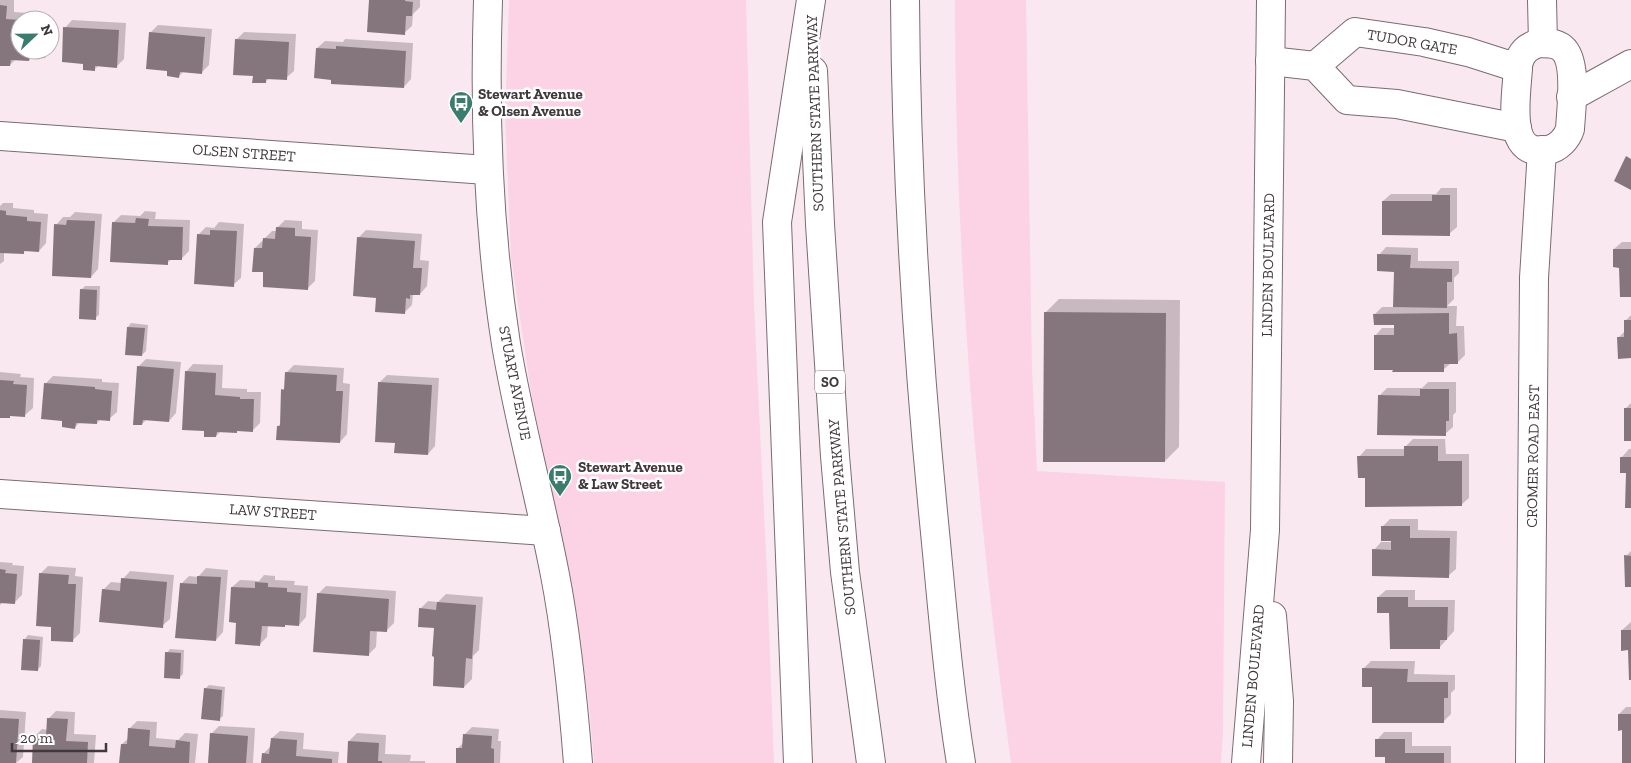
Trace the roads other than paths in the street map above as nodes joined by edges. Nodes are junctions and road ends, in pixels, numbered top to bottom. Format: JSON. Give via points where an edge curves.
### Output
{"nodes":[{"id":1,"x":488,"y":0,"type":"edge"},
{"id":2,"x":811,"y":0,"type":"edge"},
{"id":3,"x":905,"y":0,"type":"edge"},
{"id":4,"x":1271,"y":0,"type":"edge"},
{"id":5,"x":1542,"y":0,"type":"edge"},
{"id":6,"x":1543,"y":43,"type":"junction"},
{"id":7,"x":1270,"y":61,"type":"junction"},
{"id":8,"x":1631,"y":64,"type":"edge"},
{"id":9,"x":1315,"y":66,"type":"junction"},
{"id":10,"x":1518,"y":68,"type":"junction"},
{"id":11,"x":1571,"y":97,"type":"junction"},
{"id":12,"x":1517,"y":128,"type":"junction"},
{"id":13,"x":0,"y":136,"type":"edge"},
{"id":14,"x":1542,"y":150,"type":"junction"},
{"id":15,"x":488,"y":170,"type":"junction"},
{"id":16,"x":0,"y":494,"type":"edge"},
{"id":17,"x":1265,"y":530,"type":"junction"},
{"id":18,"x":546,"y":531,"type":"junction"},
{"id":19,"x":578,"y":763,"type":"edge"},
{"id":20,"x":798,"y":763,"type":"edge"},
{"id":21,"x":871,"y":763,"type":"edge"},
{"id":22,"x":961,"y":763,"type":"edge"},
{"id":23,"x":1246,"y":763,"type":"edge"},
{"id":24,"x":1278,"y":763,"type":"edge"},
{"id":25,"x":1530,"y":763,"type":"edge"}],
"edges":[{"from":1,"to":15,"type":"main road","name":"STUART AVENUE"},
{"from":2,"to":20,"type":"main road","via":[[776,222]]},
{"from":2,"to":21,"type":"main road","name":"SOUTHERN STATE PARKWAY","number":"SO","via":[[817,177],[835,456],[845,572]]},
{"from":3,"to":22,"type":"main road","via":[[909,184],[923,411]]},
{"from":4,"to":7,"type":"main road","name":"LINDEN BOULEVARD"},
{"from":5,"to":6,"type":"main road"},
{"from":6,"to":10,"type":"main road","via":[[1529,46],[1520,56]]},
{"from":6,"to":11,"type":"main road","via":[[1563,49],[1570,58]]},
{"from":7,"to":9,"type":"main road"},
{"from":7,"to":17,"type":"main road","name":"LINDEN BOULEVARD"},
{"from":8,"to":11,"type":"main road"},
{"from":9,"to":10,"type":"main road","name":"TUDOR GATE","via":[[1355,32],[1424,42]]},
{"from":9,"to":12,"type":"main road","via":[[1347,100],[1397,104]]},
{"from":10,"to":12,"type":"main road"},
{"from":11,"to":14,"type":"main road","via":[[1567,138],[1549,150]]},
{"from":12,"to":14,"type":"main road","via":[[1520,139],[1528,148]]},
{"from":13,"to":15,"type":"main road","name":"OLSEN STREET"},
{"from":14,"to":25,"type":"main road","name":"CROMER ROAD EAST","via":[[1534,278]]},
{"from":15,"to":18,"type":"main road","name":"STUART AVENUE","via":[[506,344]]},
{"from":16,"to":18,"type":"main road","name":"LAW STREET"},
{"from":17,"to":23,"type":"main road","name":"LINDEN BOULEVARD"},
{"from":17,"to":24,"type":"main road","name":"LINDEN BOULEVARD","via":[[1279,701]]},
{"from":18,"to":19,"type":"main road","name":"STUART AVENUE","via":[[570,668]]}]}
